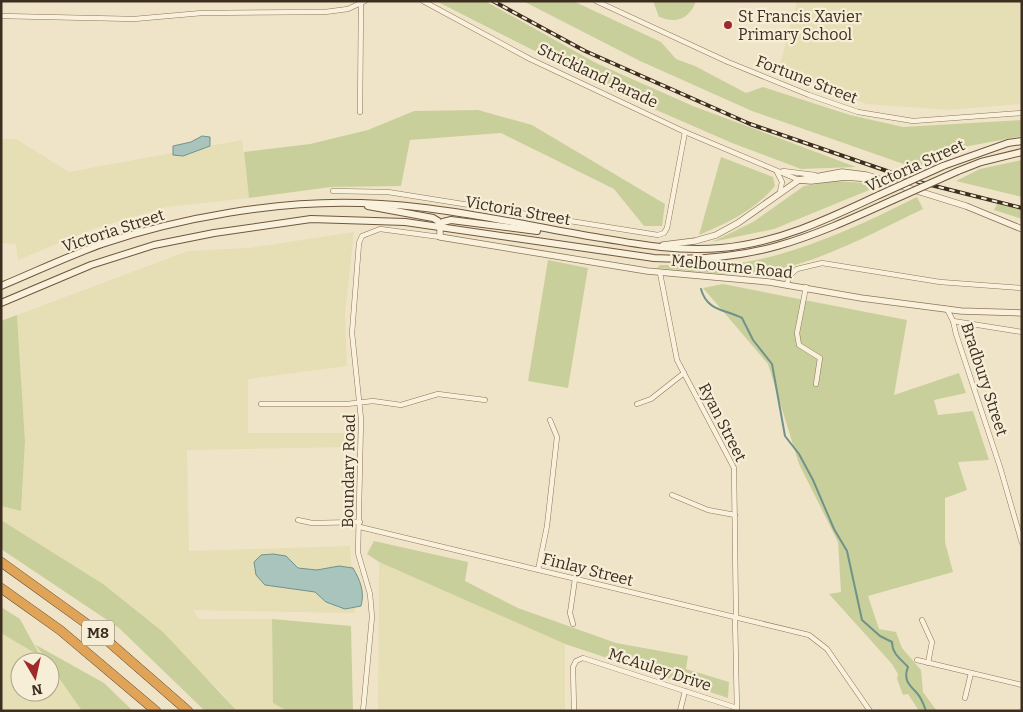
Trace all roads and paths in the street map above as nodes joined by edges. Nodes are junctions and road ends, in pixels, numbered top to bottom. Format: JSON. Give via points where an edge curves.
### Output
{"nodes":[{"id":1,"x":424,"y":1,"type":"edge"},
{"id":2,"x":596,"y":1,"type":"edge"},
{"id":3,"x":363,"y":3,"type":"edge"},
{"id":4,"x":1,"y":16,"type":"edge"},
{"id":5,"x":360,"y":112,"type":"dead end"},
{"id":6,"x":1022,"y":113,"type":"edge"},
{"id":7,"x":685,"y":132,"type":"junction"},
{"id":8,"x":1022,"y":141,"type":"edge"},
{"id":9,"x":1022,"y":152,"type":"edge"},
{"id":10,"x":765,"y":165,"type":"junction"},
{"id":11,"x":771,"y":168,"type":"junction"},
{"id":12,"x":816,"y":175,"type":"junction"},
{"id":13,"x":799,"y":180,"type":"junction"},
{"id":14,"x":888,"y":182,"type":"junction"},
{"id":15,"x":334,"y":191,"type":"dead end"},
{"id":16,"x":776,"y":197,"type":"junction"},
{"id":17,"x":342,"y":202,"type":"junction"},
{"id":18,"x":440,"y":227,"type":"junction"},
{"id":19,"x":1022,"y":229,"type":"edge"},
{"id":20,"x":367,"y":232,"type":"joint"},
{"id":21,"x":440,"y":237,"type":"junction"},
{"id":22,"x":617,"y":241,"type":"junction"},
{"id":23,"x":645,"y":245,"type":"junction"},
{"id":24,"x":660,"y":273,"type":"junction"},
{"id":25,"x":787,"y":284,"type":"junction"},
{"id":26,"x":1,"y":286,"type":"edge"},
{"id":27,"x":806,"y":287,"type":"junction"},
{"id":28,"x":1022,"y":288,"type":"edge"},
{"id":29,"x":1,"y":303,"type":"edge"},
{"id":30,"x":946,"y":309,"type":"junction"},
{"id":31,"x":1022,"y":313,"type":"edge"},
{"id":32,"x":953,"y":321,"type":"junction"},
{"id":33,"x":1022,"y":332,"type":"edge"},
{"id":34,"x":684,"y":373,"type":"junction"},
{"id":35,"x":816,"y":384,"type":"dead end"},
{"id":36,"x":485,"y":400,"type":"dead end"},
{"id":37,"x":360,"y":401,"type":"junction"},
{"id":38,"x":261,"y":404,"type":"dead end"},
{"id":39,"x":637,"y":404,"type":"dead end"},
{"id":40,"x":550,"y":420,"type":"dead end"},
{"id":41,"x":672,"y":495,"type":"dead end"},
{"id":42,"x":735,"y":515,"type":"junction"},
{"id":43,"x":298,"y":520,"type":"dead end"},
{"id":44,"x":360,"y":525,"type":"junction"},
{"id":45,"x":1022,"y":544,"type":"edge"},
{"id":46,"x":1,"y":562,"type":"edge"},
{"id":47,"x":538,"y":570,"type":"junction"},
{"id":48,"x":575,"y":579,"type":"junction"},
{"id":49,"x":1,"y":588,"type":"edge"},
{"id":50,"x":735,"y":617,"type":"junction"},
{"id":51,"x":922,"y":620,"type":"dead end"},
{"id":52,"x":574,"y":624,"type":"dead end"},
{"id":53,"x":917,"y":660,"type":"dead end"},
{"id":54,"x":928,"y":663,"type":"junction"},
{"id":55,"x":971,"y":674,"type":"junction"},
{"id":56,"x":1022,"y":686,"type":"edge"},
{"id":57,"x":685,"y":691,"type":"junction"},
{"id":58,"x":965,"y":698,"type":"dead end"},
{"id":59,"x":737,"y":709,"type":"edge"},
{"id":60,"x":156,"y":711,"type":"edge"},
{"id":61,"x":188,"y":711,"type":"edge"},
{"id":62,"x":362,"y":711,"type":"edge"},
{"id":63,"x":574,"y":711,"type":"edge"},
{"id":64,"x":680,"y":711,"type":"edge"},
{"id":65,"x":870,"y":711,"type":"edge"}],
"edges":[{"from":1,"to":7,"type":"street","name":"Strickland Parade","via":[[524,56]]},
{"from":2,"to":6,"type":"street","name":"Fortune Street","via":[[728,62],[858,112],[914,121]]},
{"from":3,"to":4,"type":"street","via":[[331,12],[202,13],[134,19]]},
{"from":3,"to":5,"type":"street"},
{"from":7,"to":10,"type":"street","name":"Strickland Parade"},
{"from":7,"to":15,"type":"street","via":[[664,233],[652,235],[388,192]]},
{"from":8,"to":23,"type":"main road","name":"Victoria Street","bridge":true,"via":[[943,166],[800,230],[754,243],[696,250]]},
{"from":9,"to":18,"type":"main road","name":"Victoria Street","bridge":true,"via":[[982,162],[826,230],[778,248],[750,254],[711,259],[654,258]]},
{"from":10,"to":11,"type":"street","name":"Strickland Parade"},
{"from":10,"to":12,"type":"street","name":"Strickland Parade","via":[[792,173]]},
{"from":11,"to":13,"type":"street","name":"Strickland Parade"},
{"from":11,"to":16,"type":"street","via":[[782,182]]},
{"from":12,"to":13,"type":"street","name":"Strickland Parade"},
{"from":12,"to":14,"type":"street","name":"Strickland Parade","via":[[852,172]]},
{"from":13,"to":14,"type":"street","name":"Strickland Parade","via":[[810,182],[846,177]]},
{"from":13,"to":16,"type":"street"},
{"from":14,"to":19,"type":"street","name":"Strickland Parade","via":[[981,211]]},
{"from":16,"to":23,"type":"street","via":[[738,224],[709,237],[679,244]]},
{"from":17,"to":18,"type":"main road","via":[[433,218]]},
{"from":17,"to":22,"type":"main road","name":"Victoria Street","via":[[424,208]]},
{"from":17,"to":26,"type":"main road","name":"Victoria Street","via":[[256,210],[154,229],[102,245]]},
{"from":18,"to":21,"type":"street"},
{"from":18,"to":22,"type":"main road","via":[[444,221],[455,220]]},
{"from":18,"to":29,"type":"main road","name":"Victoria Street","via":[[390,220],[328,219],[281,222],[214,233],[121,254]]},
{"from":20,"to":21,"type":"street","name":"Melbourne Road","via":[[384,229]]},
{"from":20,"to":37,"type":"street","name":"Boundary Road","via":[[359,243],[352,334]]},
{"from":21,"to":24,"type":"street","name":"Melbourne Road"},
{"from":22,"to":23,"type":"main road","name":"Victoria Street"},
{"from":24,"to":25,"type":"street","name":"Melbourne Road"},
{"from":24,"to":34,"type":"street","name":"Ryan Street","via":[[677,360]]},
{"from":25,"to":27,"type":"street","name":"Melbourne Road"},
{"from":25,"to":28,"type":"street","via":[[797,269],[822,263],[954,284]]},
{"from":27,"to":30,"type":"street","name":"Melbourne Road"},
{"from":27,"to":35,"type":"street","via":[[797,333],[799,345],[820,358]]},
{"from":30,"to":31,"type":"street","name":"Melbourne Road"},
{"from":30,"to":32,"type":"street","name":"Bradbury Street"},
{"from":32,"to":33,"type":"street"},
{"from":32,"to":45,"type":"street","name":"Bradbury Street"},
{"from":34,"to":39,"type":"street","via":[[651,399]]},
{"from":34,"to":42,"type":"street","name":"Ryan Street","via":[[734,468]]},
{"from":36,"to":37,"type":"street","via":[[438,394],[401,405]]},
{"from":37,"to":38,"type":"street","via":[[347,404]]},
{"from":37,"to":44,"type":"street","name":"Boundary Road"},
{"from":40,"to":47,"type":"street","via":[[557,437],[546,532]]},
{"from":41,"to":42,"type":"street","via":[[708,510]]},
{"from":42,"to":50,"type":"street","name":"Ryan Street"},
{"from":43,"to":44,"type":"street","name":"Finlay Street"},
{"from":44,"to":47,"type":"street","name":"Finlay Street"},
{"from":44,"to":62,"type":"street","name":"Boundary Road","via":[[359,557],[370,594],[372,616]]},
{"from":46,"to":61,"type":"highway","number":"M8","via":[[94,629]]},
{"from":47,"to":48,"type":"street","name":"Finlay Street"},
{"from":48,"to":50,"type":"street","name":"Finlay Street"},
{"from":48,"to":52,"type":"street","via":[[570,613]]},
{"from":49,"to":60,"type":"highway","number":"M8","via":[[60,630]]},
{"from":50,"to":59,"type":"street","name":"Ryan Street"},
{"from":50,"to":65,"type":"street","name":"Finlay Street","via":[[809,636],[827,648]]},
{"from":51,"to":54,"type":"street","via":[[932,642]]},
{"from":53,"to":54,"type":"street"},
{"from":54,"to":55,"type":"street"},
{"from":55,"to":56,"type":"street"},
{"from":55,"to":58,"type":"street"},
{"from":57,"to":59,"type":"street","name":"McAuley Drive"},
{"from":57,"to":63,"type":"street","name":"McAuley Drive","via":[[582,658],[576,661],[572,671]]},
{"from":57,"to":64,"type":"street"}]}
